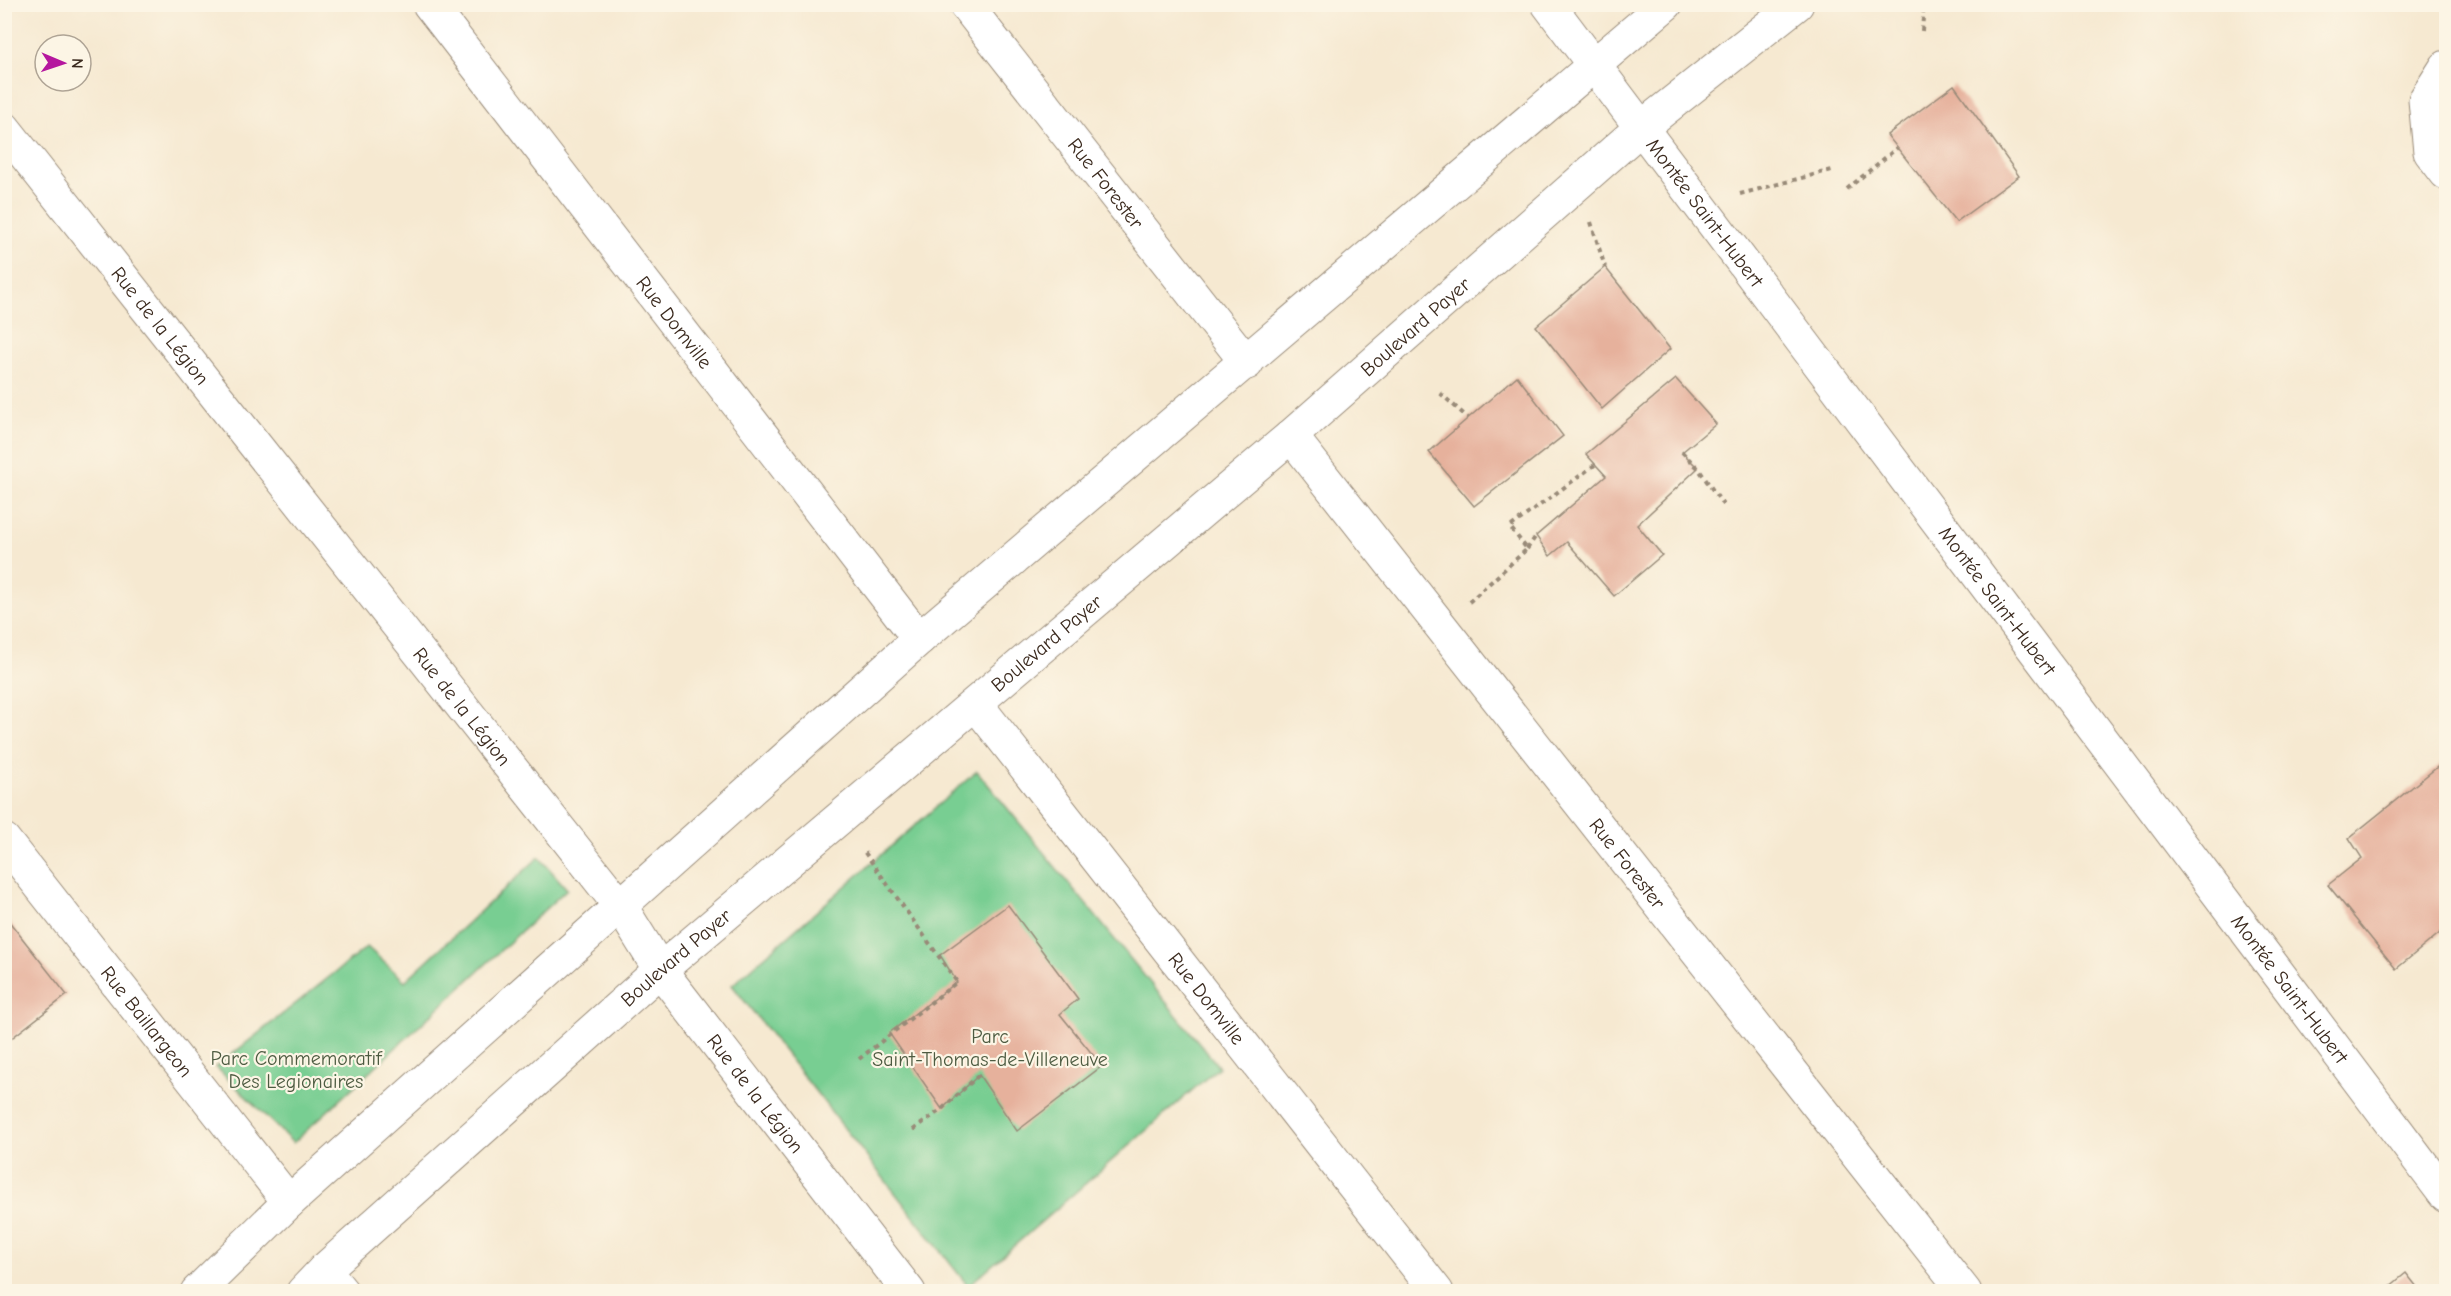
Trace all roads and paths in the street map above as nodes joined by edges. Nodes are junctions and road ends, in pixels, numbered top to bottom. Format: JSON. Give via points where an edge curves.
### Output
{"nodes":[{"id":1,"x":429,"y":4,"type":"edge"},
{"id":2,"x":965,"y":4,"type":"edge"},
{"id":3,"x":1548,"y":4,"type":"edge"},
{"id":4,"x":1666,"y":4,"type":"edge"},
{"id":5,"x":1797,"y":4,"type":"edge"},
{"id":6,"x":1924,"y":4,"type":"edge"},
{"id":7,"x":1922,"y":31,"type":"dead end"},
{"id":8,"x":1594,"y":64,"type":"junction"},
{"id":9,"x":2446,"y":67,"type":"edge"},
{"id":10,"x":1642,"y":127,"type":"junction"},
{"id":11,"x":4,"y":128,"type":"edge"},
{"id":12,"x":1897,"y":148,"type":"dead end"},
{"id":13,"x":1832,"y":170,"type":"dead end"},
{"id":14,"x":2446,"y":173,"type":"edge"},
{"id":15,"x":1846,"y":189,"type":"dead end"},
{"id":16,"x":1700,"y":205,"type":"junction"},
{"id":17,"x":1247,"y":363,"type":"junction"},
{"id":18,"x":1440,"y":393,"type":"dead end"},
{"id":19,"x":1468,"y":418,"type":"dead end"},
{"id":20,"x":1292,"y":436,"type":"junction"},
{"id":21,"x":1682,"y":452,"type":"dead end"},
{"id":22,"x":1596,"y":464,"type":"dead end"},
{"id":23,"x":1723,"y":505,"type":"dead end"},
{"id":24,"x":1536,"y":536,"type":"dead end"},
{"id":25,"x":1527,"y":549,"type":"junction"},
{"id":26,"x":1442,"y":627,"type":"junction"},
{"id":27,"x":919,"y":639,"type":"junction"},
{"id":28,"x":976,"y":704,"type":"junction"},
{"id":29,"x":840,"y":817,"type":"junction"},
{"id":30,"x":4,"y":840,"type":"edge"},
{"id":31,"x":621,"y":907,"type":"junction"},
{"id":32,"x":660,"y":970,"type":"junction"},
{"id":33,"x":859,"y":1059,"type":"dead end"},
{"id":34,"x":979,"y":1075,"type":"dead end"},
{"id":35,"x":913,"y":1130,"type":"dead end"},
{"id":36,"x":2446,"y":1196,"type":"edge"},
{"id":37,"x":289,"y":1202,"type":"junction"},
{"id":38,"x":323,"y":1284,"type":"edge"},
{"id":39,"x":197,"y":1292,"type":"edge"},
{"id":40,"x":909,"y":1292,"type":"edge"},
{"id":41,"x":1437,"y":1292,"type":"edge"},
{"id":42,"x":1965,"y":1292,"type":"edge"}],
"edges":[{"from":1,"to":27,"type":"street","name":"Rue Domville"},
{"from":2,"to":17,"type":"street","name":"Rue Forester"},
{"from":3,"to":8,"type":"street","name":"Montée Saint-Hubert"},
{"from":4,"to":8,"type":"street"},
{"from":5,"to":10,"type":"street","name":"Boulevard Payer"},
{"from":6,"to":7,"type":"path"},
{"from":8,"to":10,"type":"street","name":"Montée Saint-Hubert"},
{"from":8,"to":17,"type":"street"},
{"from":9,"to":14,"type":"street","via":[[2425,100],[2430,152]]},
{"from":10,"to":16,"type":"street","name":"Montée Saint-Hubert"},
{"from":10,"to":20,"type":"street","name":"Boulevard Payer"},
{"from":11,"to":31,"type":"street","name":"Rue de la Légion"},
{"from":12,"to":15,"type":"path"},
{"from":13,"to":16,"type":"path"},
{"from":16,"to":36,"type":"street","name":"Montée Saint-Hubert"},
{"from":17,"to":27,"type":"street"},
{"from":18,"to":19,"type":"path"},
{"from":20,"to":26,"type":"street","name":"Rue Forester"},
{"from":20,"to":28,"type":"street","name":"Boulevard Payer"},
{"from":21,"to":23,"type":"path"},
{"from":22,"to":25,"type":"path","via":[[1510,526]]},
{"from":24,"to":25,"type":"path"},
{"from":25,"to":26,"type":"path"},
{"from":26,"to":42,"type":"street","name":"Rue Forester"},
{"from":27,"to":31,"type":"street"},
{"from":28,"to":29,"type":"street","name":"Boulevard Payer"},
{"from":28,"to":41,"type":"street","name":"Rue Domville"},
{"from":29,"to":32,"type":"street","name":"Boulevard Payer"},
{"from":29,"to":33,"type":"path","via":[[957,982]]},
{"from":30,"to":37,"type":"street","name":"Rue Baillargeon"},
{"from":31,"to":32,"type":"street","name":"Rue de la Légion"},
{"from":31,"to":37,"type":"street"},
{"from":32,"to":38,"type":"street","name":"Boulevard Payer"},
{"from":32,"to":40,"type":"street","name":"Rue de la Légion"},
{"from":34,"to":35,"type":"path"},
{"from":37,"to":39,"type":"street"}]}
